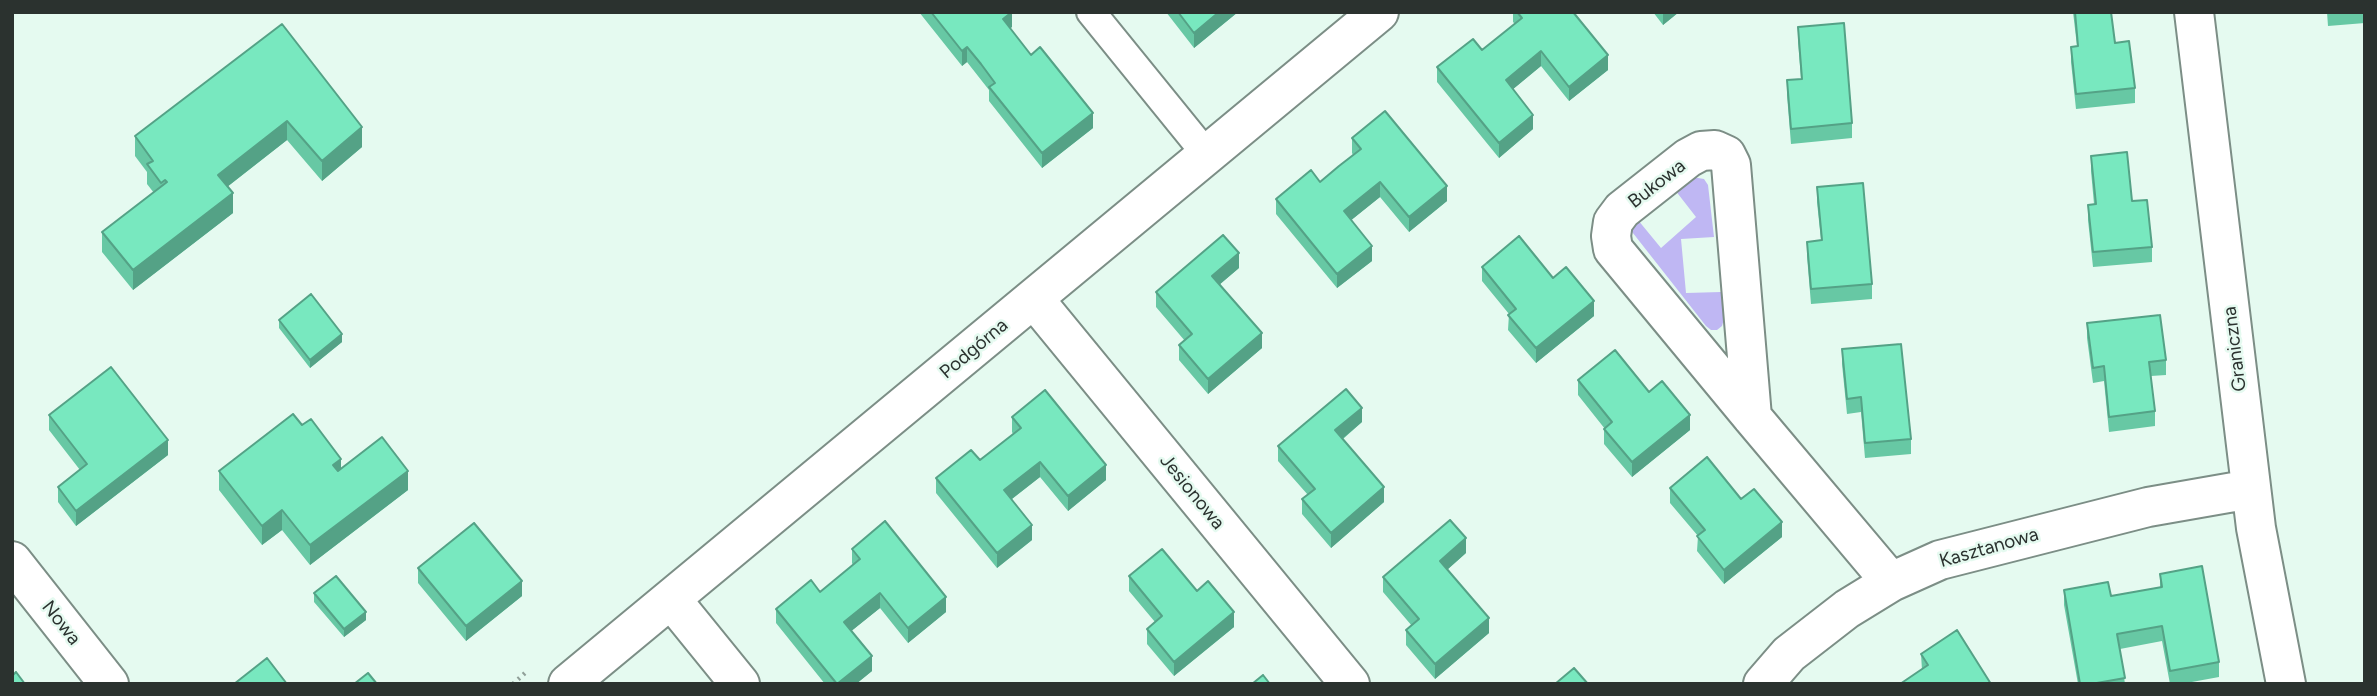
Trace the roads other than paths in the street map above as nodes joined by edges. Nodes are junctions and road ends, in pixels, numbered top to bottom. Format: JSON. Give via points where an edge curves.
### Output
{"nodes":[{"id":1,"x":1091,"y":12,"type":"edge"},
{"id":2,"x":1379,"y":12,"type":"edge"},
{"id":3,"x":2194,"y":12,"type":"edge"},
{"id":4,"x":1207,"y":155,"type":"junction"},
{"id":5,"x":1034,"y":299,"type":"junction"},
{"id":6,"x":1752,"y":417,"type":"junction"},
{"id":7,"x":2251,"y":489,"type":"junction"},
{"id":8,"x":12,"y":561,"type":"edge"},
{"id":9,"x":1891,"y":582,"type":"junction"},
{"id":10,"x":671,"y":599,"type":"junction"},
{"id":11,"x":109,"y":684,"type":"edge"},
{"id":12,"x":568,"y":684,"type":"edge"},
{"id":13,"x":740,"y":684,"type":"edge"},
{"id":14,"x":1350,"y":684,"type":"edge"},
{"id":15,"x":1763,"y":684,"type":"edge"},
{"id":16,"x":2286,"y":684,"type":"edge"}],
"edges":[{"from":1,"to":4,"type":"lane"},
{"from":2,"to":4,"type":"street","name":"Podgórna"},
{"from":3,"to":7,"type":"street","name":"Graniczna"},
{"from":4,"to":5,"type":"street","name":"Podgórna"},
{"from":5,"to":10,"type":"street","name":"Podgórna"},
{"from":5,"to":14,"type":"street","name":"Jesionowa"},
{"from":6,"to":6,"type":"street","name":"Bukowa","via":[[1613,249],[1613,222],[1622,211],[1701,151],[1726,155],[1731,165]]},
{"from":6,"to":9,"type":"street","name":"Bukowa"},
{"from":7,"to":9,"type":"street","name":"Kasztanowa","via":[[2182,499],[1977,549]]},
{"from":7,"to":16,"type":"street","name":"Graniczna"},
{"from":8,"to":11,"type":"street","name":"Nowa"},
{"from":9,"to":15,"type":"street","name":"Kasztanowa","via":[[1820,628]]},
{"from":10,"to":12,"type":"street","name":"Podgórna"},
{"from":10,"to":13,"type":"street"}]}
